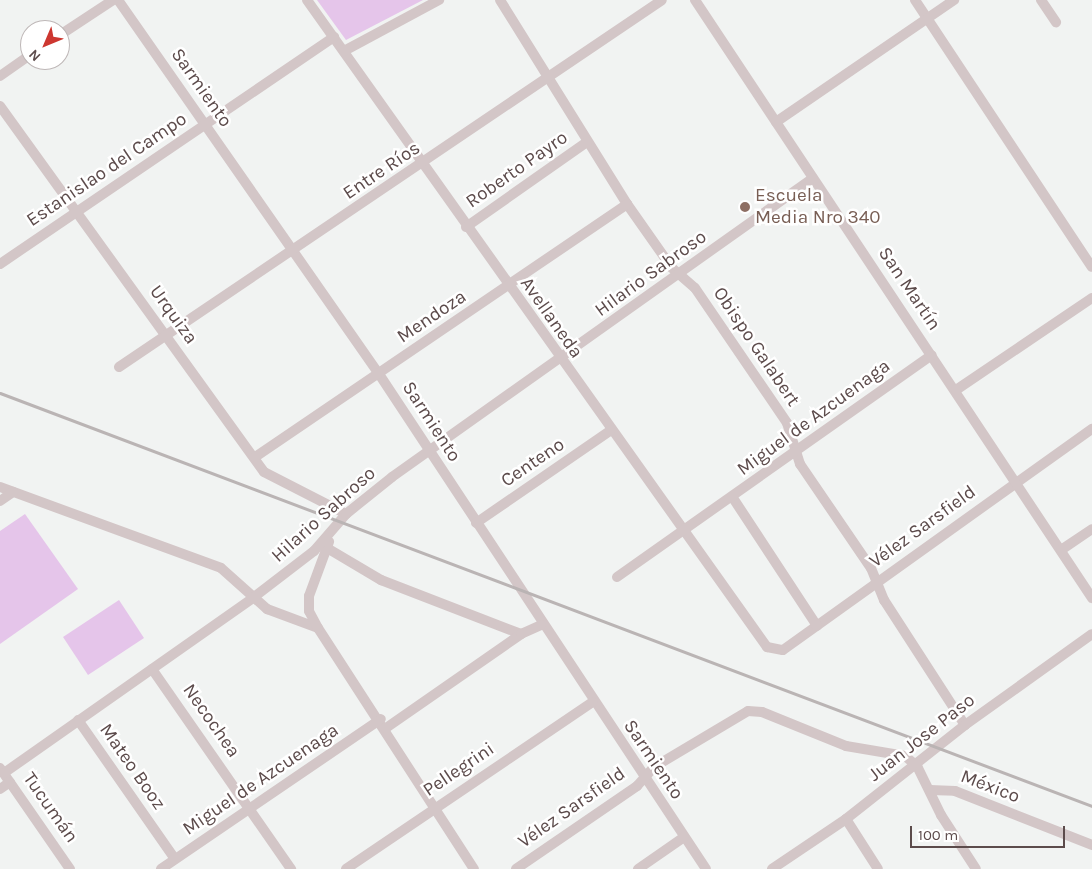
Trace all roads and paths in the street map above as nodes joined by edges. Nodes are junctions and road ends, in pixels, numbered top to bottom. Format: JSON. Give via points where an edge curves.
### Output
{"nodes":[{"id":1,"x":113,"y":0,"type":"edge"},
{"id":2,"x":118,"y":0,"type":"edge"},
{"id":3,"x":307,"y":0,"type":"edge"},
{"id":4,"x":439,"y":0,"type":"edge"},
{"id":5,"x":500,"y":0,"type":"edge"},
{"id":6,"x":662,"y":0,"type":"edge"},
{"id":7,"x":695,"y":0,"type":"edge"},
{"id":8,"x":915,"y":0,"type":"edge"},
{"id":9,"x":954,"y":0,"type":"edge"},
{"id":10,"x":1041,"y":0,"type":"edge"},
{"id":11,"x":927,"y":18,"type":"junction"},
{"id":12,"x":1056,"y":22,"type":"dead end"},
{"id":13,"x":70,"y":28,"type":"edge"},
{"id":14,"x":334,"y":37,"type":"junction"},
{"id":15,"x":344,"y":51,"type":"junction"},
{"id":16,"x":20,"y":63,"type":"edge"},
{"id":17,"x":0,"y":76,"type":"edge"},
{"id":18,"x":549,"y":79,"type":"junction"},
{"id":19,"x":0,"y":106,"type":"edge"},
{"id":20,"x":776,"y":122,"type":"junction"},
{"id":21,"x":205,"y":124,"type":"junction"},
{"id":22,"x":587,"y":142,"type":"junction"},
{"id":23,"x":422,"y":165,"type":"junction"},
{"id":24,"x":814,"y":178,"type":"junction"},
{"id":25,"x":627,"y":204,"type":"junction"},
{"id":26,"x":76,"y":212,"type":"junction"},
{"id":27,"x":466,"y":227,"type":"junction"},
{"id":28,"x":293,"y":251,"type":"junction"},
{"id":29,"x":0,"y":264,"type":"edge"},
{"id":30,"x":1092,"y":267,"type":"edge"},
{"id":31,"x":680,"y":274,"type":"junction"},
{"id":32,"x":508,"y":286,"type":"junction"},
{"id":33,"x":1092,"y":298,"type":"edge"},
{"id":34,"x":167,"y":335,"type":"junction"},
{"id":35,"x":932,"y":355,"type":"junction"},
{"id":36,"x":561,"y":362,"type":"junction"},
{"id":37,"x":119,"y":367,"type":"dead end"},
{"id":38,"x":379,"y":374,"type":"junction"},
{"id":39,"x":956,"y":390,"type":"junction"},
{"id":40,"x":1092,"y":429,"type":"edge"},
{"id":41,"x":610,"y":432,"type":"junction"},
{"id":42,"x":796,"y":449,"type":"junction"},
{"id":43,"x":430,"y":452,"type":"junction"},
{"id":44,"x":255,"y":457,"type":"junction"},
{"id":45,"x":1015,"y":482,"type":"junction"},
{"id":46,"x":0,"y":487,"type":"edge"},
{"id":47,"x":13,"y":492,"type":"junction"},
{"id":48,"x":733,"y":498,"type":"junction"},
{"id":49,"x":0,"y":501,"type":"edge"},
{"id":50,"x":346,"y":514,"type":"junction"},
{"id":51,"x":476,"y":523,"type":"junction"},
{"id":52,"x":1092,"y":529,"type":"edge"},
{"id":53,"x":684,"y":532,"type":"junction"},
{"id":54,"x":332,"y":534,"type":"junction"},
{"id":55,"x":327,"y":548,"type":"junction"},
{"id":56,"x":1061,"y":550,"type":"junction"},
{"id":57,"x":617,"y":577,"type":"dead end"},
{"id":58,"x":877,"y":582,"type":"junction"},
{"id":59,"x":254,"y":597,"type":"junction"},
{"id":60,"x":1092,"y":598,"type":"edge"},
{"id":61,"x":541,"y":625,"type":"junction"},
{"id":62,"x":817,"y":626,"type":"junction"},
{"id":63,"x":318,"y":628,"type":"junction"},
{"id":64,"x":521,"y":634,"type":"junction"},
{"id":65,"x":1092,"y":634,"type":"edge"},
{"id":66,"x":774,"y":651,"type":"joint"},
{"id":67,"x":152,"y":669,"type":"junction"},
{"id":68,"x":593,"y":702,"type":"junction"},
{"id":69,"x":78,"y":720,"type":"junction"},
{"id":70,"x":383,"y":723,"type":"junction"},
{"id":71,"x":965,"y":724,"type":"junction"},
{"id":72,"x":917,"y":766,"type":"junction"},
{"id":73,"x":2,"y":770,"type":"edge"},
{"id":74,"x":644,"y":778,"type":"junction"},
{"id":75,"x":10,"y":782,"type":"junction"},
{"id":76,"x":0,"y":789,"type":"edge"},
{"id":77,"x":930,"y":790,"type":"junction"},
{"id":78,"x":251,"y":808,"type":"junction"},
{"id":79,"x":434,"y":808,"type":"junction"},
{"id":80,"x":846,"y":819,"type":"junction"},
{"id":81,"x":684,"y":837,"type":"junction"},
{"id":82,"x":1092,"y":845,"type":"edge"},
{"id":83,"x":175,"y":859,"type":"junction"},
{"id":84,"x":70,"y":869,"type":"edge"},
{"id":85,"x":161,"y":869,"type":"edge"},
{"id":86,"x":291,"y":869,"type":"edge"},
{"id":87,"x":346,"y":869,"type":"edge"},
{"id":88,"x":474,"y":869,"type":"edge"},
{"id":89,"x":516,"y":869,"type":"edge"},
{"id":90,"x":638,"y":869,"type":"edge"},
{"id":91,"x":706,"y":869,"type":"edge"},
{"id":92,"x":772,"y":869,"type":"edge"},
{"id":93,"x":878,"y":869,"type":"edge"},
{"id":94,"x":976,"y":869,"type":"edge"}],
"edges":[{"from":1,"to":13,"type":"street"},
{"from":2,"to":21,"type":"street","name":"Sarmiento"},
{"from":3,"to":14,"type":"street","name":"Avellaneda"},
{"from":4,"to":15,"type":"street"},
{"from":5,"to":18,"type":"street","name":"Obispo Galabert"},
{"from":6,"to":18,"type":"street","name":"Entre Ríos"},
{"from":7,"to":20,"type":"street","name":"San Martín"},
{"from":8,"to":11,"type":"street"},
{"from":9,"to":11,"type":"street"},
{"from":10,"to":12,"type":"street"},
{"from":11,"to":20,"type":"street"},
{"from":11,"to":30,"type":"street"},
{"from":14,"to":15,"type":"street","name":"Avellaneda"},
{"from":14,"to":21,"type":"street","name":"Estanislao del Campo"},
{"from":15,"to":23,"type":"street","name":"Avellaneda"},
{"from":16,"to":17,"type":"street"},
{"from":18,"to":22,"type":"street","name":"Obispo Galabert"},
{"from":18,"to":23,"type":"street","name":"Entre Ríos"},
{"from":19,"to":26,"type":"street","name":"Urquiza"},
{"from":20,"to":24,"type":"street","name":"San Martín"},
{"from":21,"to":26,"type":"street","name":"Estanislao del Campo"},
{"from":21,"to":28,"type":"street","name":"Sarmiento"},
{"from":22,"to":25,"type":"street","name":"Obispo Galabert"},
{"from":22,"to":27,"type":"street","name":"Roberto Payro"},
{"from":23,"to":27,"type":"street","name":"Avellaneda"},
{"from":23,"to":28,"type":"street","name":"Entre Ríos"},
{"from":24,"to":31,"type":"street","name":"Hilario Sabroso"},
{"from":24,"to":35,"type":"street","name":"San Martín"},
{"from":25,"to":31,"type":"street","name":"Obispo Galabert"},
{"from":25,"to":32,"type":"street","name":"Mendoza"},
{"from":26,"to":29,"type":"street","name":"Estanislao del Campo"},
{"from":26,"to":34,"type":"street","name":"Urquiza"},
{"from":27,"to":32,"type":"street","name":"Avellaneda"},
{"from":28,"to":34,"type":"street","name":"Entre Ríos"},
{"from":28,"to":38,"type":"street","name":"Sarmiento"},
{"from":31,"to":36,"type":"street","name":"Hilario Sabroso"},
{"from":31,"to":42,"type":"street","name":"Obispo Galabert","via":[[695,288],[787,423]]},
{"from":32,"to":36,"type":"street","name":"Avellaneda"},
{"from":32,"to":38,"type":"street","name":"Mendoza"},
{"from":33,"to":39,"type":"street"},
{"from":34,"to":37,"type":"street","name":"Entre Ríos"},
{"from":34,"to":44,"type":"street","name":"Urquiza"},
{"from":35,"to":39,"type":"street","name":"San Martín"},
{"from":35,"to":42,"type":"street","name":"Miguel de Azcuenaga"},
{"from":36,"to":41,"type":"street","name":"Avellaneda"},
{"from":36,"to":43,"type":"street","name":"Hilario Sabroso"},
{"from":38,"to":43,"type":"street","name":"Sarmiento"},
{"from":38,"to":44,"type":"street","name":"Mendoza"},
{"from":39,"to":45,"type":"street","name":"San Martín"},
{"from":40,"to":45,"type":"street","name":"Vélez Sarsfield"},
{"from":41,"to":51,"type":"street","name":"Centeno"},
{"from":41,"to":53,"type":"street","name":"Avellaneda"},
{"from":42,"to":48,"type":"street","name":"Miguel de Azcuenaga"},
{"from":42,"to":58,"type":"street","name":"Obispo Galabert","via":[[800,464]]},
{"from":43,"to":50,"type":"street","name":"Hilario Sabroso"},
{"from":43,"to":51,"type":"street","name":"Sarmiento"},
{"from":44,"to":50,"type":"street","name":"Urquiza","via":[[272,479]]},
{"from":45,"to":56,"type":"street","name":"San Martín"},
{"from":45,"to":58,"type":"street","name":"Vélez Sarsfield"},
{"from":46,"to":47,"type":"street"},
{"from":47,"to":49,"type":"street"},
{"from":47,"to":59,"type":"street","via":[[221,568]]},
{"from":48,"to":53,"type":"street","name":"Miguel de Azcuenaga"},
{"from":48,"to":62,"type":"street"},
{"from":50,"to":54,"type":"street","name":"Hilario Sabroso"},
{"from":51,"to":61,"type":"street","name":"Sarmiento"},
{"from":52,"to":56,"type":"street"},
{"from":53,"to":57,"type":"street","name":"Miguel de Azcuenaga"},
{"from":53,"to":66,"type":"street","name":"Avellaneda"},
{"from":54,"to":55,"type":"street"},
{"from":54,"to":59,"type":"street","name":"Hilario Sabroso"},
{"from":55,"to":63,"type":"street","via":[[308,602]]},
{"from":55,"to":64,"type":"street","via":[[381,580]]},
{"from":56,"to":60,"type":"street","name":"San Martín"},
{"from":58,"to":62,"type":"street","name":"Vélez Sarsfield"},
{"from":58,"to":71,"type":"street","name":"Obispo Galabert","via":[[884,600]]},
{"from":59,"to":63,"type":"street","via":[[267,608]]},
{"from":59,"to":67,"type":"street","name":"Hilario Sabroso"},
{"from":61,"to":64,"type":"street","name":"Miguel de Azcuenaga"},
{"from":61,"to":68,"type":"street","name":"Sarmiento"},
{"from":62,"to":66,"type":"street","name":"Vélez Sarsfield","via":[[783,650]]},
{"from":63,"to":70,"type":"street"},
{"from":64,"to":70,"type":"street","name":"Miguel de Azcuenaga"},
{"from":65,"to":71,"type":"street","name":"Juan Jose Paso"},
{"from":67,"to":69,"type":"street","name":"Hilario Sabroso"},
{"from":67,"to":78,"type":"street","name":"Necochea"},
{"from":68,"to":74,"type":"street","name":"Sarmiento"},
{"from":68,"to":79,"type":"street","name":"Pellegrini"},
{"from":69,"to":73,"type":"street","name":"Hilario Sabroso"},
{"from":69,"to":83,"type":"street","name":"Mateo Booz"},
{"from":70,"to":78,"type":"street","name":"Miguel de Azcuenaga"},
{"from":70,"to":79,"type":"street"},
{"from":71,"to":72,"type":"street","name":"Juan Jose Paso"},
{"from":72,"to":74,"type":"street","name":"Vélez Sarsfield","via":[[900,753],[846,746],[762,712],[748,711],[654,767]]},
{"from":72,"to":77,"type":"street"},
{"from":72,"to":80,"type":"street","name":"Juan Jose Paso"},
{"from":73,"to":75,"type":"street","name":"Tucumán"},
{"from":74,"to":81,"type":"street","name":"Sarmiento"},
{"from":74,"to":89,"type":"street","name":"Vélez Sarsfield"},
{"from":75,"to":76,"type":"street"},
{"from":75,"to":84,"type":"street","name":"Tucumán"},
{"from":77,"to":82,"type":"street","name":"México","via":[[955,791]]},
{"from":77,"to":94,"type":"street"},
{"from":78,"to":83,"type":"street","name":"Miguel de Azcuenaga"},
{"from":78,"to":86,"type":"street","name":"Necochea"},
{"from":79,"to":87,"type":"street","name":"Pellegrini"},
{"from":79,"to":88,"type":"street"},
{"from":80,"to":92,"type":"street","name":"Juan Jose Paso"},
{"from":80,"to":93,"type":"street"},
{"from":81,"to":90,"type":"street"},
{"from":81,"to":91,"type":"street","name":"Sarmiento"},
{"from":83,"to":85,"type":"street","name":"Miguel de Azcuenaga"}]}
